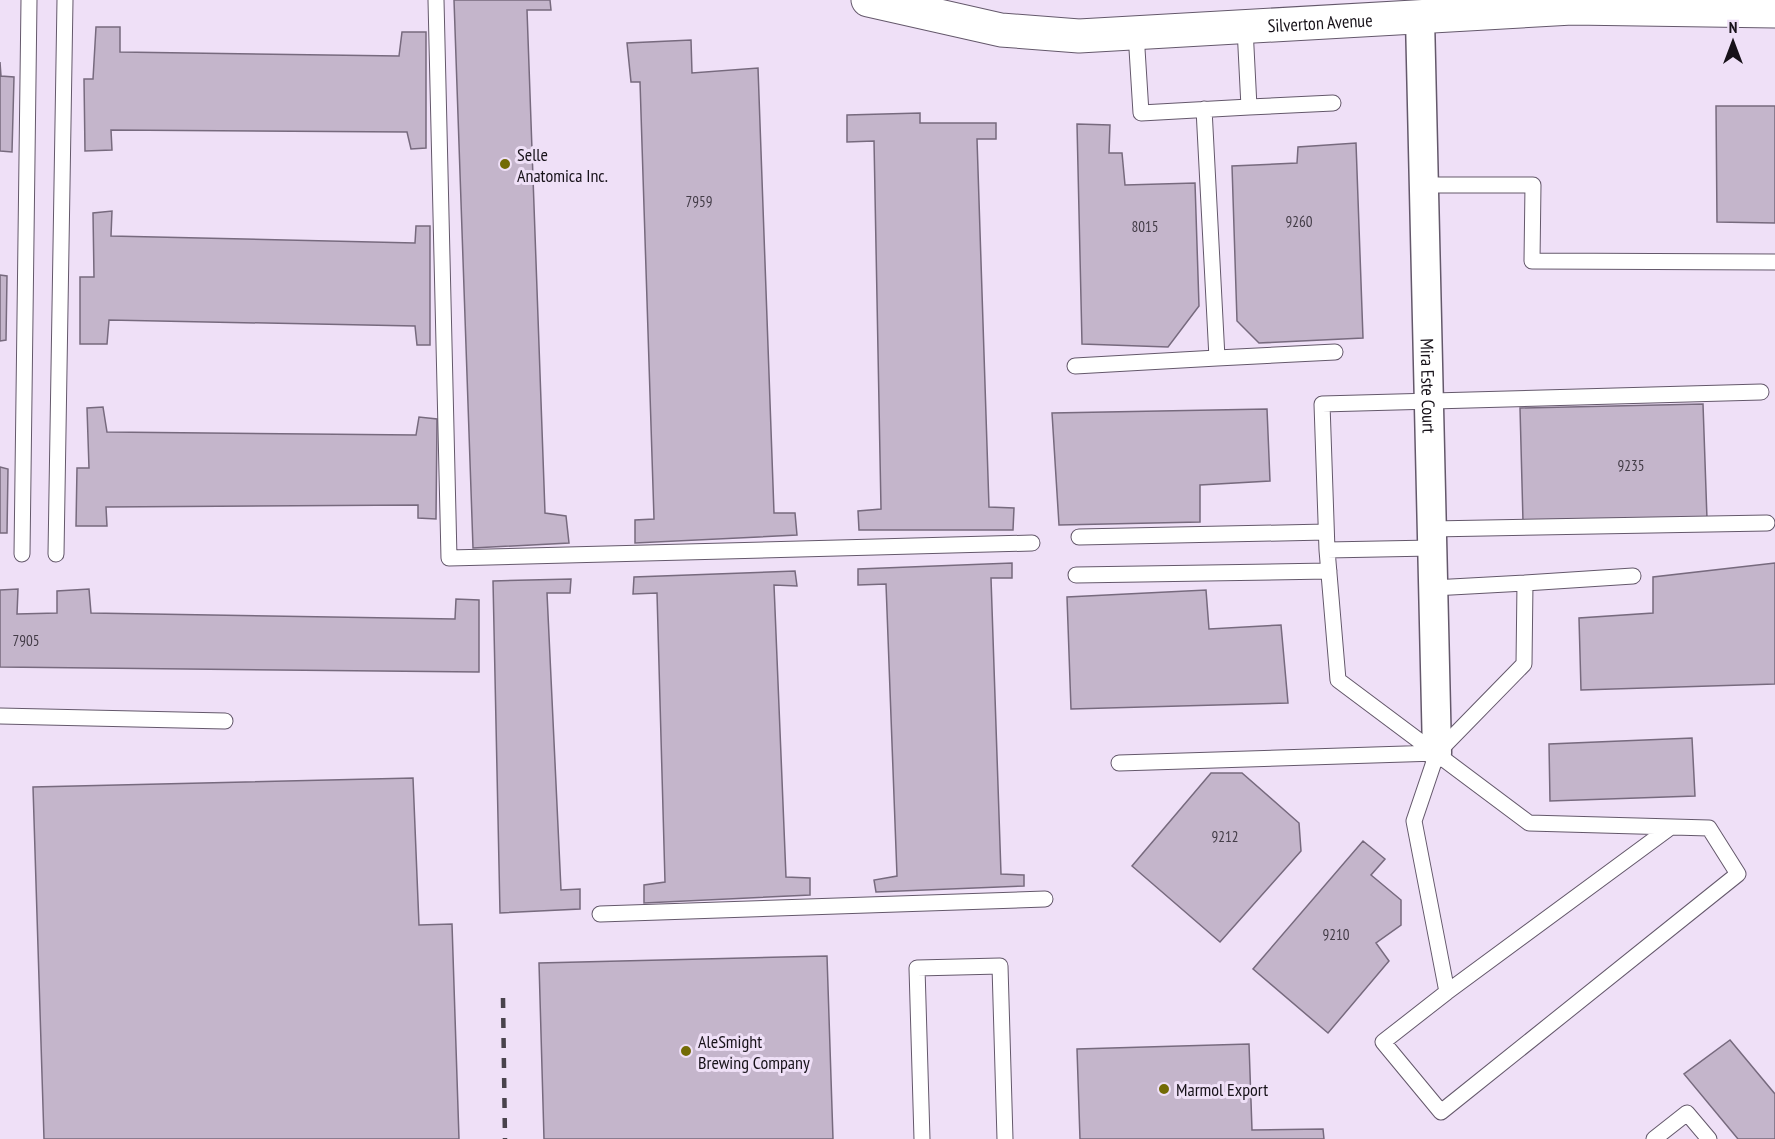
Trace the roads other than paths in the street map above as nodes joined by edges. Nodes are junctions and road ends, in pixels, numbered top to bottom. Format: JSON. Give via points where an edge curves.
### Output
{"nodes":[{"id":1,"x":29,"y":0,"type":"edge"},
{"id":2,"x":65,"y":0,"type":"edge"},
{"id":3,"x":436,"y":0,"type":"edge"},
{"id":4,"x":868,"y":0,"type":"edge"},
{"id":5,"x":950,"y":9,"type":"edge"},
{"id":6,"x":1775,"y":11,"type":"edge"},
{"id":7,"x":1420,"y":18,"type":"junction"},
{"id":8,"x":1245,"y":28,"type":"junction"},
{"id":9,"x":1136,"y":33,"type":"junction"},
{"id":10,"x":1332,"y":103,"type":"dead end"},
{"id":11,"x":1249,"y":107,"type":"junction"},
{"id":12,"x":1204,"y":109,"type":"junction"},
{"id":13,"x":1424,"y":185,"type":"junction"},
{"id":14,"x":1775,"y":262,"type":"edge"},
{"id":15,"x":1335,"y":352,"type":"dead end"},
{"id":16,"x":1217,"y":358,"type":"junction"},
{"id":17,"x":1075,"y":366,"type":"dead end"},
{"id":18,"x":1761,"y":392,"type":"dead end"},
{"id":19,"x":1429,"y":400,"type":"junction"},
{"id":20,"x":1767,"y":523,"type":"dead end"},
{"id":21,"x":1326,"y":532,"type":"junction"},
{"id":22,"x":1079,"y":537,"type":"dead end"},
{"id":23,"x":1432,"y":538,"type":"junction"},
{"id":24,"x":1032,"y":543,"type":"dead end"},
{"id":25,"x":1327,"y":550,"type":"junction"},
{"id":26,"x":22,"y":554,"type":"dead end"},
{"id":27,"x":56,"y":554,"type":"dead end"},
{"id":28,"x":1329,"y":571,"type":"junction"},
{"id":29,"x":1076,"y":575,"type":"dead end"},
{"id":30,"x":1633,"y":576,"type":"dead end"},
{"id":31,"x":1525,"y":583,"type":"junction"},
{"id":32,"x":1433,"y":588,"type":"junction"},
{"id":33,"x":0,"y":716,"type":"edge"},
{"id":34,"x":225,"y":721,"type":"dead end"},
{"id":35,"x":1437,"y":753,"type":"junction"},
{"id":36,"x":1119,"y":763,"type":"dead end"},
{"id":37,"x":1671,"y":827,"type":"junction"},
{"id":38,"x":1045,"y":899,"type":"dead end"},
{"id":39,"x":600,"y":914,"type":"dead end"},
{"id":40,"x":1447,"y":992,"type":"junction"},
{"id":41,"x":922,"y":1139,"type":"edge"},
{"id":42,"x":1005,"y":1139,"type":"edge"},
{"id":43,"x":1654,"y":1139,"type":"edge"},
{"id":44,"x":1709,"y":1139,"type":"edge"}],
"edges":[{"from":1,"to":26,"type":"lane"},
{"from":2,"to":27,"type":"lane"},
{"from":3,"to":24,"type":"lane","via":[[450,558]]},
{"from":4,"to":5,"type":"street","name":"Silverton Avenue"},
{"from":5,"to":9,"type":"street","name":"Silverton Avenue","via":[[1008,31],[1079,36]]},
{"from":6,"to":7,"type":"street","name":"Silverton Avenue","via":[[1572,8]]},
{"from":7,"to":8,"type":"street","name":"Silverton Avenue"},
{"from":7,"to":13,"type":"street","name":"Mira Este Court"},
{"from":8,"to":9,"type":"street","name":"Silverton Avenue"},
{"from":8,"to":11,"type":"lane"},
{"from":9,"to":12,"type":"lane","via":[[1141,113]]},
{"from":10,"to":11,"type":"lane"},
{"from":11,"to":12,"type":"lane"},
{"from":12,"to":16,"type":"lane"},
{"from":13,"to":14,"type":"lane","via":[[1533,185],[1532,261]]},
{"from":13,"to":19,"type":"street","name":"Mira Este Court"},
{"from":15,"to":16,"type":"lane"},
{"from":16,"to":17,"type":"lane"},
{"from":18,"to":19,"type":"lane"},
{"from":19,"to":21,"type":"lane","via":[[1322,404]]},
{"from":19,"to":23,"type":"street","name":"Mira Este Court"},
{"from":20,"to":23,"type":"lane"},
{"from":21,"to":22,"type":"lane"},
{"from":21,"to":25,"type":"lane"},
{"from":23,"to":25,"type":"lane"},
{"from":23,"to":32,"type":"street","name":"Mira Este Court"},
{"from":25,"to":28,"type":"lane"},
{"from":28,"to":29,"type":"lane"},
{"from":28,"to":35,"type":"lane","via":[[1338,680]]},
{"from":30,"to":31,"type":"lane"},
{"from":31,"to":32,"type":"lane"},
{"from":31,"to":35,"type":"lane","via":[[1524,664]]},
{"from":32,"to":35,"type":"street","name":"Mira Este Court"},
{"from":33,"to":34,"type":"lane"},
{"from":35,"to":36,"type":"lane"},
{"from":35,"to":37,"type":"lane","via":[[1530,823]]},
{"from":35,"to":40,"type":"lane","via":[[1414,821]]},
{"from":37,"to":40,"type":"lane"},
{"from":37,"to":40,"type":"lane","via":[[1709,828],[1737,874],[1441,1112],[1383,1042]]},
{"from":38,"to":39,"type":"lane"},
{"from":41,"to":42,"type":"lane","via":[[917,968],[1000,966]]},
{"from":43,"to":44,"type":"lane","via":[[1688,1113]]}]}
